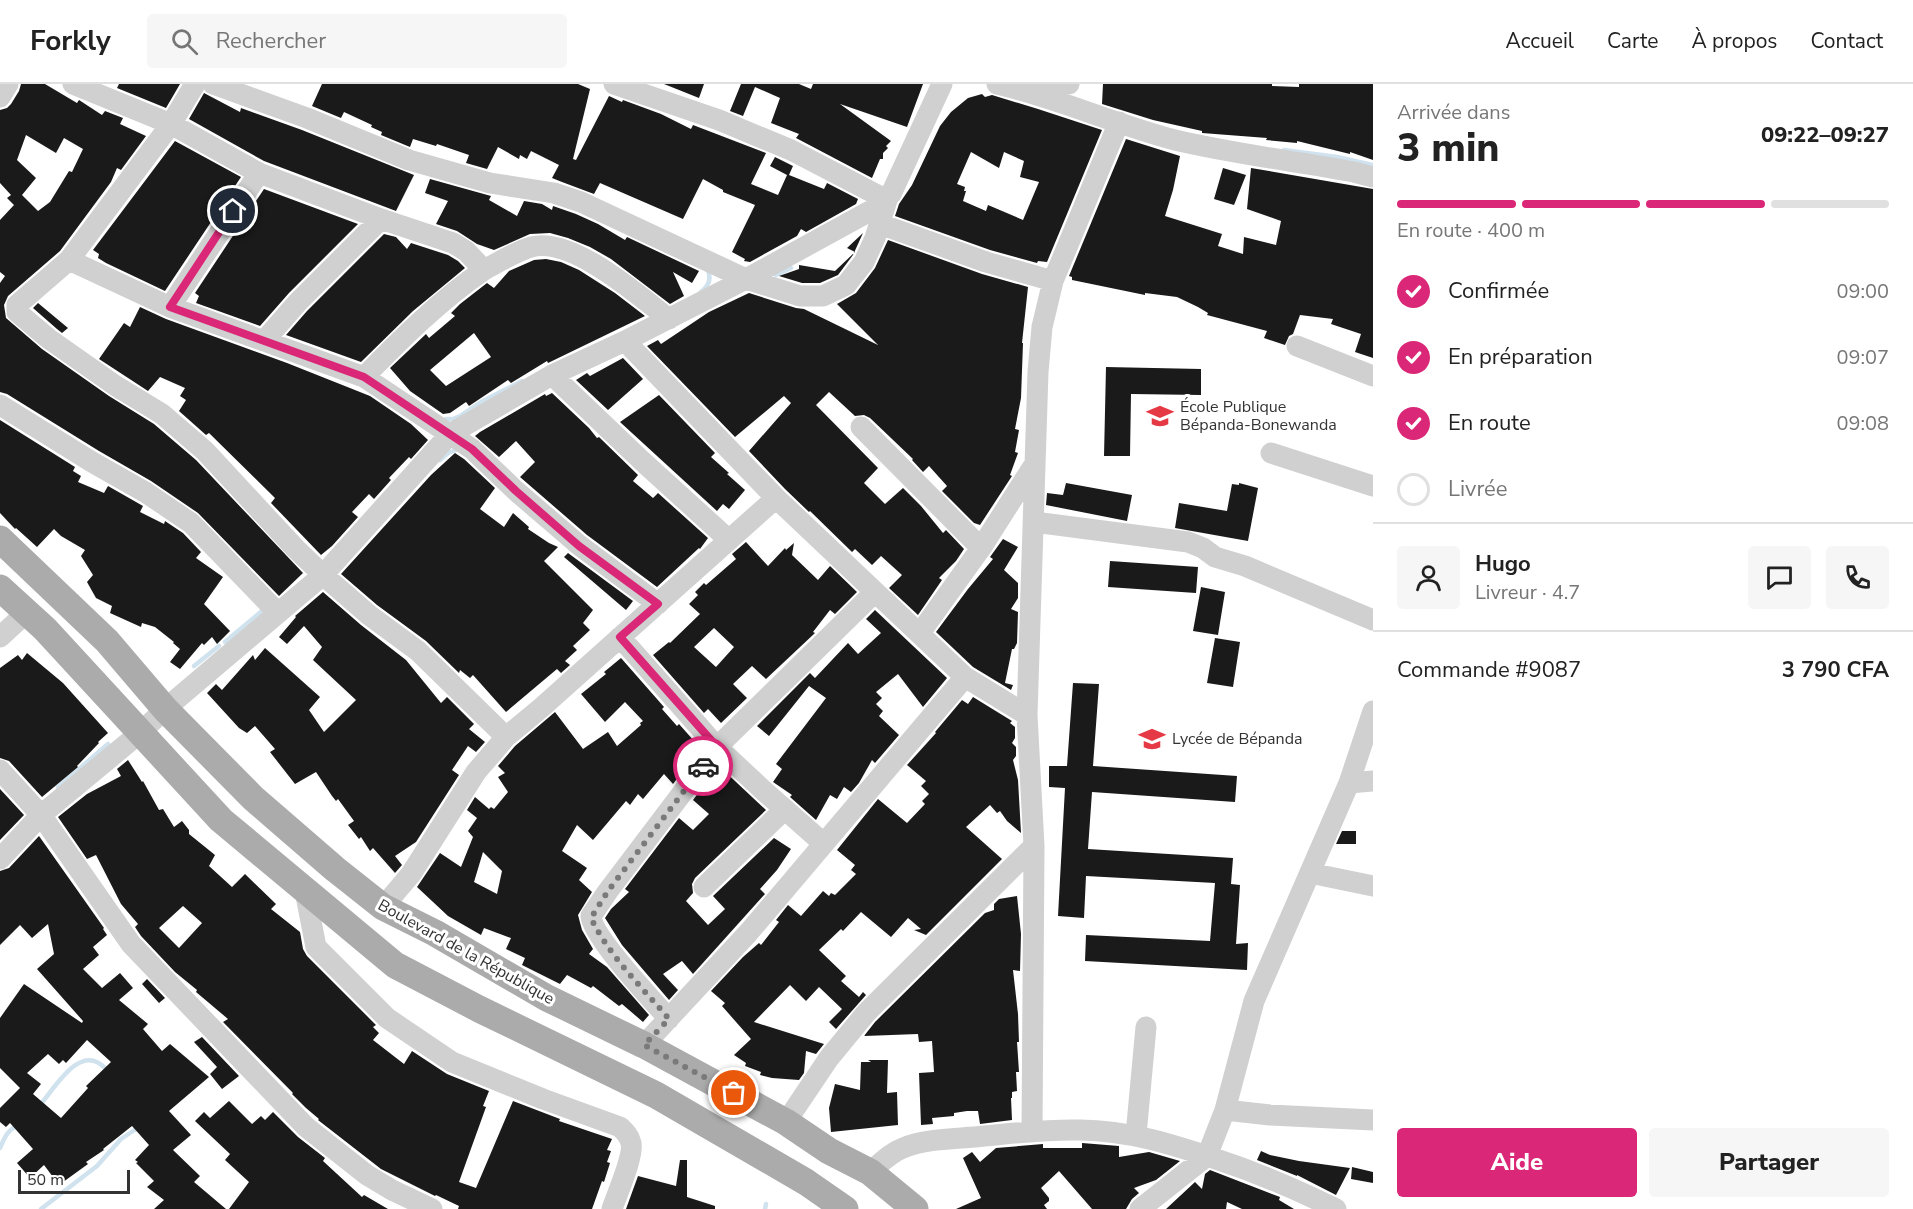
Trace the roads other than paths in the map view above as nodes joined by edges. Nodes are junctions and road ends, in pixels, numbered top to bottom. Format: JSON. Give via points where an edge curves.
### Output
{"nodes":[{"id":1,"x":8,"y":84,"type":"edge"},
{"id":2,"x":73,"y":84,"type":"edge"},
{"id":3,"x":195,"y":84,"type":"edge"},
{"id":4,"x":213,"y":84,"type":"edge"},
{"id":5,"x":614,"y":84,"type":"edge"},
{"id":6,"x":942,"y":84,"type":"edge"},
{"id":7,"x":996,"y":84,"type":"edge"},
{"id":8,"x":1070,"y":84,"type":"edge"},
{"id":9,"x":1030,"y":92,"type":"junction"},
{"id":10,"x":0,"y":97,"type":"edge"},
{"id":11,"x":1119,"y":122,"type":"junction"},
{"id":12,"x":171,"y":124,"type":"junction"},
{"id":13,"x":259,"y":173,"type":"junction"},
{"id":14,"x":1373,"y":177,"type":"edge"},
{"id":15,"x":887,"y":200,"type":"junction"},
{"id":16,"x":381,"y":219,"type":"junction"},
{"id":17,"x":880,"y":224,"type":"junction"},
{"id":18,"x":69,"y":260,"type":"junction"},
{"id":19,"x":484,"y":270,"type":"junction"},
{"id":20,"x":746,"y":279,"type":"junction"},
{"id":21,"x":1053,"y":281,"type":"junction"},
{"id":22,"x":170,"y":307,"type":"junction"},
{"id":23,"x":669,"y":319,"type":"junction"},
{"id":24,"x":625,"y":340,"type":"junction"},
{"id":25,"x":264,"y":342,"type":"junction"},
{"id":26,"x":1297,"y":346,"type":"dead end"},
{"id":27,"x":552,"y":375,"type":"junction"},
{"id":28,"x":1373,"y":376,"type":"edge"},
{"id":29,"x":364,"y":377,"type":"junction"},
{"id":30,"x":0,"y":405,"type":"edge"},
{"id":31,"x":861,"y":427,"type":"dead end"},
{"id":32,"x":450,"y":434,"type":"junction"},
{"id":33,"x":1272,"y":453,"type":"dead end"},
{"id":34,"x":1034,"y":465,"type":"junction"},
{"id":35,"x":1373,"y":486,"type":"edge"},
{"id":36,"x":776,"y":498,"type":"junction"},
{"id":37,"x":1034,"y":522,"type":"junction"},
{"id":38,"x":0,"y":539,"type":"edge"},
{"id":39,"x":729,"y":540,"type":"junction"},
{"id":40,"x":981,"y":548,"type":"junction"},
{"id":41,"x":323,"y":575,"type":"junction"},
{"id":42,"x":0,"y":588,"type":"edge"},
{"id":43,"x":874,"y":593,"type":"junction"},
{"id":44,"x":658,"y":604,"type":"junction"},
{"id":45,"x":26,"y":613,"type":"junction"},
{"id":46,"x":278,"y":614,"type":"junction"},
{"id":47,"x":1373,"y":620,"type":"edge"},
{"id":48,"x":920,"y":633,"type":"junction"},
{"id":49,"x":0,"y":637,"type":"edge"},
{"id":50,"x":620,"y":637,"type":"junction"},
{"id":51,"x":965,"y":677,"type":"junction"},
{"id":52,"x":165,"y":709,"type":"junction"},
{"id":53,"x":1373,"y":711,"type":"edge"},
{"id":54,"x":1027,"y":715,"type":"junction"},
{"id":55,"x":141,"y":732,"type":"junction"},
{"id":56,"x":506,"y":737,"type":"junction"},
{"id":57,"x":717,"y":747,"type":"junction"},
{"id":58,"x":0,"y":770,"type":"edge"},
{"id":59,"x":1373,"y":781,"type":"edge"},
{"id":60,"x":1349,"y":783,"type":"junction"},
{"id":61,"x":784,"y":809,"type":"junction"},
{"id":62,"x":41,"y":815,"type":"junction"},
{"id":63,"x":824,"y":843,"type":"junction"},
{"id":64,"x":1034,"y":846,"type":"junction"},
{"id":65,"x":0,"y":859,"type":"edge"},
{"id":66,"x":1310,"y":873,"type":"junction"},
{"id":67,"x":1373,"y":886,"type":"edge"},
{"id":68,"x":704,"y":887,"type":"dead end"},
{"id":69,"x":305,"y":891,"type":"junction"},
{"id":70,"x":383,"y":907,"type":"junction"},
{"id":71,"x":669,"y":1019,"type":"junction"},
{"id":72,"x":1146,"y":1027,"type":"dead end"},
{"id":73,"x":644,"y":1045,"type":"junction"},
{"id":74,"x":1225,"y":1110,"type":"junction"},
{"id":75,"x":1373,"y":1120,"type":"edge"},
{"id":76,"x":786,"y":1122,"type":"junction"},
{"id":77,"x":1032,"y":1132,"type":"junction"},
{"id":78,"x":1136,"y":1135,"type":"junction"},
{"id":79,"x":1207,"y":1156,"type":"junction"},
{"id":80,"x":870,"y":1172,"type":"junction"},
{"id":81,"x":432,"y":1209,"type":"edge"},
{"id":82,"x":612,"y":1209,"type":"edge"},
{"id":83,"x":845,"y":1209,"type":"edge"},
{"id":84,"x":915,"y":1209,"type":"edge"},
{"id":85,"x":1140,"y":1209,"type":"edge"},
{"id":86,"x":1336,"y":1209,"type":"edge"}],
"edges":[{"from":1,"to":10,"type":"street"},
{"from":2,"to":12,"type":"street"},
{"from":3,"to":12,"type":"street"},
{"from":4,"to":20,"type":"street","via":[[409,160],[490,183],[554,193],[581,202]]},
{"from":5,"to":15,"type":"street","via":[[770,142]]},
{"from":6,"to":15,"type":"street"},
{"from":7,"to":9,"type":"street"},
{"from":8,"to":9,"type":"street"},
{"from":9,"to":11,"type":"street"},
{"from":11,"to":14,"type":"street","via":[[1184,141]]},
{"from":11,"to":21,"type":"street"},
{"from":12,"to":13,"type":"street"},
{"from":12,"to":18,"type":"street"},
{"from":13,"to":16,"type":"street"},
{"from":13,"to":22,"type":"street"},
{"from":15,"to":17,"type":"street"},
{"from":15,"to":20,"type":"street"},
{"from":16,"to":19,"type":"street","via":[[453,243]]},
{"from":16,"to":25,"type":"street"},
{"from":17,"to":20,"type":"street","via":[[864,262],[846,285],[823,296],[800,296]]},
{"from":17,"to":21,"type":"street"},
{"from":18,"to":22,"type":"street"},
{"from":18,"to":41,"type":"street","via":[[17,305],[17,312],[58,346],[162,414],[205,450]]},
{"from":19,"to":23,"type":"street","via":[[532,247],[548,246],[596,265]]},
{"from":19,"to":29,"type":"street"},
{"from":20,"to":23,"type":"street"},
{"from":21,"to":34,"type":"street","via":[[1042,327]]},
{"from":22,"to":25,"type":"street"},
{"from":23,"to":24,"type":"street"},
{"from":24,"to":27,"type":"street"},
{"from":24,"to":36,"type":"street"},
{"from":25,"to":29,"type":"street"},
{"from":26,"to":28,"type":"street"},
{"from":27,"to":32,"type":"street"},
{"from":27,"to":39,"type":"street"},
{"from":29,"to":32,"type":"street"},
{"from":30,"to":46,"type":"street","via":[[191,523]]},
{"from":31,"to":40,"type":"street"},
{"from":32,"to":41,"type":"street"},
{"from":32,"to":44,"type":"street","via":[[472,449],[579,546]]},
{"from":33,"to":35,"type":"street"},
{"from":34,"to":37,"type":"street"},
{"from":34,"to":40,"type":"street"},
{"from":36,"to":39,"type":"street"},
{"from":36,"to":43,"type":"street"},
{"from":37,"to":47,"type":"street","via":[[1188,542],[1215,557]]},
{"from":37,"to":54,"type":"street"},
{"from":38,"to":52,"type":"main road","name":"Boulevard de la République","via":[[107,641]]},
{"from":39,"to":44,"type":"street"},
{"from":40,"to":48,"type":"street"},
{"from":41,"to":46,"type":"street"},
{"from":41,"to":56,"type":"street","via":[[418,651]]},
{"from":42,"to":45,"type":"main road"},
{"from":43,"to":48,"type":"street"},
{"from":43,"to":57,"type":"street"},
{"from":44,"to":50,"type":"street"},
{"from":45,"to":49,"type":"street"},
{"from":45,"to":55,"type":"main road"},
{"from":46,"to":52,"type":"street"},
{"from":48,"to":51,"type":"street"},
{"from":50,"to":56,"type":"street"},
{"from":50,"to":57,"type":"street"},
{"from":51,"to":54,"type":"street"},
{"from":51,"to":63,"type":"street"},
{"from":52,"to":55,"type":"street"},
{"from":52,"to":70,"type":"main road","name":"Boulevard de la République","via":[[253,798]]},
{"from":53,"to":60,"type":"street"},
{"from":54,"to":64,"type":"street"},
{"from":55,"to":62,"type":"street"},
{"from":55,"to":69,"type":"main road","via":[[221,820]]},
{"from":56,"to":70,"type":"street","via":[[476,772],[411,874]]},
{"from":57,"to":61,"type":"street"},
{"from":57,"to":71,"type":"street","via":[[591,918],[626,969]]},
{"from":58,"to":62,"type":"street"},
{"from":59,"to":60,"type":"street"},
{"from":60,"to":66,"type":"street"},
{"from":61,"to":63,"type":"street"},
{"from":61,"to":68,"type":"street"},
{"from":62,"to":65,"type":"street"},
{"from":62,"to":81,"type":"street","via":[[131,944],[306,1127],[367,1175]]},
{"from":63,"to":71,"type":"street"},
{"from":64,"to":76,"type":"street","via":[[866,1013],[829,1058]]},
{"from":64,"to":77,"type":"street"},
{"from":66,"to":67,"type":"street"},
{"from":66,"to":74,"type":"street","via":[[1254,1001]]},
{"from":69,"to":82,"type":"street","via":[[316,947],[387,1018],[453,1062],[627,1133],[631,1154]]},
{"from":69,"to":83,"type":"main road","via":[[395,965],[656,1095]]},
{"from":70,"to":73,"type":"main road","name":"Boulevard de la République","via":[[547,998]]},
{"from":71,"to":73,"type":"street"},
{"from":72,"to":78,"type":"street"},
{"from":73,"to":76,"type":"main road","name":"Boulevard de la République"},
{"from":74,"to":75,"type":"street"},
{"from":74,"to":79,"type":"street"},
{"from":76,"to":80,"type":"main road","name":"Boulevard de la République"},
{"from":77,"to":78,"type":"street","via":[[1080,1130]]},
{"from":77,"to":80,"type":"street","via":[[905,1147]]},
{"from":78,"to":79,"type":"street"},
{"from":79,"to":85,"type":"street"},
{"from":79,"to":86,"type":"street","via":[[1261,1174]]},
{"from":80,"to":84,"type":"main road","name":"Boulevard de la République"}]}
